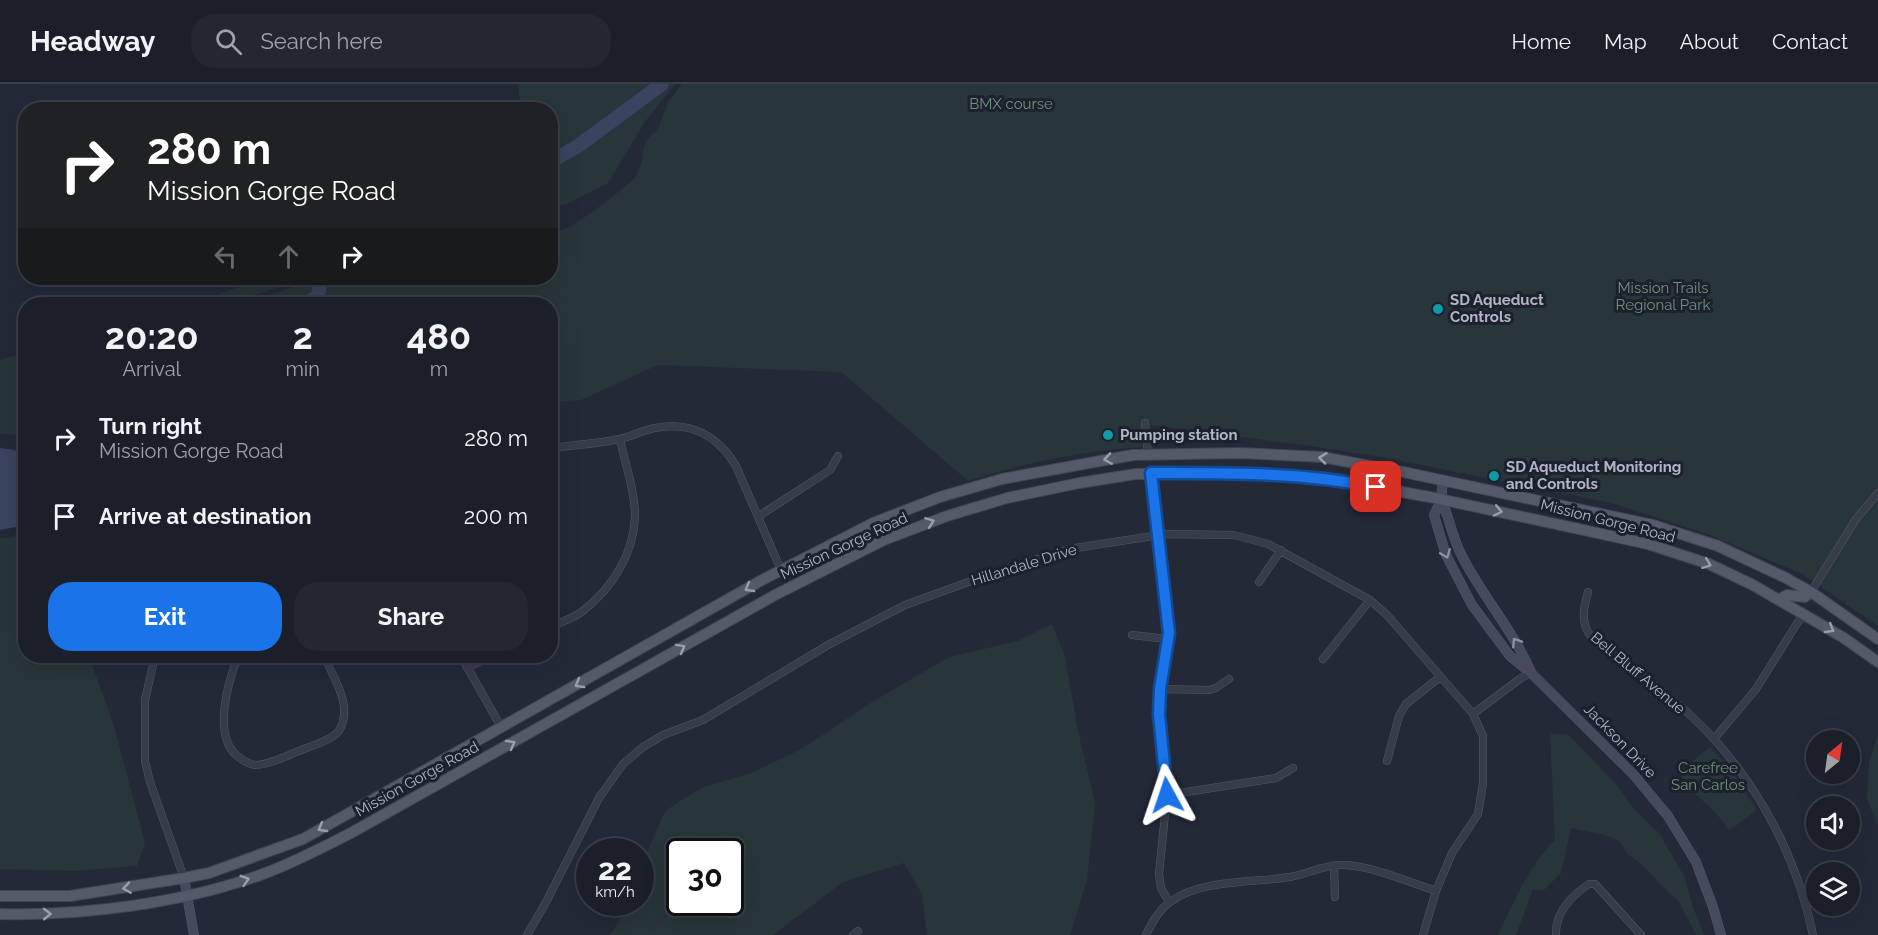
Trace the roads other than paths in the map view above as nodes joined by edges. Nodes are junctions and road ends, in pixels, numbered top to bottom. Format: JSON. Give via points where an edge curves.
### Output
{"nodes":[{"id":1,"x":1145,"y":423,"type":"dead end"},
{"id":2,"x":620,"y":440,"type":"junction"},
{"id":3,"x":558,"y":447,"type":"edge"},
{"id":4,"x":1148,"y":454,"type":"junction"},
{"id":5,"x":838,"y":456,"type":"dead end"},
{"id":6,"x":1151,"y":473,"type":"junction"},
{"id":7,"x":1443,"y":480,"type":"junction"},
{"id":8,"x":1878,"y":493,"type":"edge"},
{"id":9,"x":1441,"y":500,"type":"junction"},
{"id":10,"x":759,"y":516,"type":"junction"},
{"id":11,"x":1157,"y":535,"type":"junction"},
{"id":12,"x":1281,"y":550,"type":"junction"},
{"id":13,"x":781,"y":570,"type":"junction"},
{"id":14,"x":1258,"y":582,"type":"dead end"},
{"id":15,"x":1588,"y":592,"type":"dead end"},
{"id":16,"x":1811,"y":592,"type":"junction"},
{"id":17,"x":1370,"y":600,"type":"junction"},
{"id":18,"x":1779,"y":600,"type":"junction"},
{"id":19,"x":1803,"y":614,"type":"junction"},
{"id":20,"x":558,"y":623,"type":"edge"},
{"id":21,"x":1132,"y":635,"type":"dead end"},
{"id":22,"x":1167,"y":639,"type":"junction"},
{"id":23,"x":1878,"y":639,"type":"edge"},
{"id":24,"x":1323,"y":659,"type":"dead end"},
{"id":25,"x":1878,"y":662,"type":"edge"},
{"id":26,"x":153,"y":663,"type":"edge"},
{"id":27,"x":236,"y":663,"type":"edge"},
{"id":28,"x":327,"y":663,"type":"edge"},
{"id":29,"x":464,"y":663,"type":"edge"},
{"id":30,"x":477,"y":663,"type":"edge"},
{"id":31,"x":467,"y":668,"type":"junction"},
{"id":32,"x":1531,"y":673,"type":"junction"},
{"id":33,"x":1440,"y":677,"type":"junction"},
{"id":34,"x":1228,"y":679,"type":"dead end"},
{"id":35,"x":1160,"y":689,"type":"junction"},
{"id":36,"x":1473,"y":714,"type":"junction"},
{"id":37,"x":501,"y":727,"type":"junction"},
{"id":38,"x":1714,"y":739,"type":"junction"},
{"id":39,"x":1387,"y":761,"type":"dead end"},
{"id":40,"x":1293,"y":768,"type":"dead end"},
{"id":41,"x":1167,"y":795,"type":"junction"},
{"id":42,"x":1334,"y":866,"type":"junction"},
{"id":43,"x":184,"y":878,"type":"junction"},
{"id":44,"x":1436,"y":891,"type":"junction"},
{"id":45,"x":188,"y":895,"type":"junction"},
{"id":46,"x":0,"y":896,"type":"edge"},
{"id":47,"x":1335,"y":897,"type":"dead end"},
{"id":48,"x":1169,"y":902,"type":"junction"},
{"id":49,"x":0,"y":914,"type":"edge"},
{"id":50,"x":194,"y":935,"type":"edge"},
{"id":51,"x":527,"y":935,"type":"edge"},
{"id":52,"x":1146,"y":935,"type":"edge"},
{"id":53,"x":1423,"y":935,"type":"edge"},
{"id":54,"x":1556,"y":935,"type":"edge"},
{"id":55,"x":1641,"y":935,"type":"edge"},
{"id":56,"x":1721,"y":935,"type":"edge"},
{"id":57,"x":1813,"y":935,"type":"edge"}],
"edges":[{"from":1,"to":4,"type":"street"},
{"from":2,"to":3,"type":"street"},
{"from":2,"to":10,"type":"street","via":[[654,428],[679,426],[714,439],[736,466]]},
{"from":2,"to":20,"type":"street","via":[[635,517],[627,555],[611,584],[582,612]]},
{"from":7,"to":4,"type":"main road","name":"Mission Gorge Road","one_way":true,"via":[[1322,458],[1240,453]]},
{"from":4,"to":13,"type":"main road","name":"Mission Gorge Road","one_way":true,"via":[[1002,479],[940,498],[873,523]]},
{"from":5,"to":10,"type":"street","via":[[830,470]]},
{"from":6,"to":9,"type":"main road","name":"Mission Gorge Road","via":[[1320,477]]},
{"from":6,"to":11,"type":"street"},
{"from":45,"to":6,"type":"main road","name":"Mission Gorge Road","one_way":true,"via":[[263,874],[308,856],[775,595],[884,540],[1007,498]]},
{"from":7,"to":9,"type":"main road","name":"Jackson Drive"},
{"from":7,"to":16,"type":"main road","name":"Mission Gorge Road","via":[[1653,525],[1718,546]]},
{"from":8,"to":16,"type":"street","via":[[1856,519]]},
{"from":9,"to":18,"type":"main road","name":"Mission Gorge Road","one_way":true,"via":[[1648,544],[1709,564]]},
{"from":32,"to":9,"type":"main road","name":"Jackson Drive","one_way":true,"via":[[1521,649],[1460,554]]},
{"from":9,"to":32,"type":"main road","name":"Jackson Drive","one_way":true,"via":[[1434,515],[1446,555],[1472,605],[1510,656]]},
{"from":10,"to":13,"type":"street"},
{"from":11,"to":12,"type":"street","name":"Hillandale Drive","via":[[1234,535]]},
{"from":11,"to":22,"type":"street"},
{"from":11,"to":51,"type":"street","name":"Hillandale Drive","via":[[1069,549],[905,605],[828,645],[703,720],[643,747],[623,764],[598,798]]},
{"from":12,"to":14,"type":"street"},
{"from":12,"to":17,"type":"street","name":"Hillandale Drive"},
{"from":13,"to":37,"type":"main road","name":"Mission Gorge Road","one_way":true},
{"from":15,"to":38,"type":"street","name":"Bell Bluff Avenue","via":[[1583,612],[1591,636],[1674,701]]},
{"from":16,"to":18,"type":"main road","via":[[1804,597],[1787,595]]},
{"from":16,"to":23,"type":"main road","name":"Mission Gorge Road"},
{"from":17,"to":24,"type":"street"},
{"from":17,"to":33,"type":"street","name":"Hillandale Drive"},
{"from":18,"to":19,"type":"main road","name":"Mission Gorge Road"},
{"from":19,"to":25,"type":"main road","name":"Mission Gorge Road","one_way":true},
{"from":19,"to":38,"type":"street","via":[[1756,689]]},
{"from":21,"to":22,"type":"street"},
{"from":22,"to":35,"type":"street"},
{"from":26,"to":43,"type":"street","via":[[145,700],[145,761]]},
{"from":27,"to":28,"type":"street","via":[[228,684],[224,733],[230,749],[242,761],[256,765],[315,745],[337,733],[344,699]]},
{"from":29,"to":31,"type":"street"},
{"from":30,"to":31,"type":"street"},
{"from":31,"to":37,"type":"street"},
{"from":32,"to":36,"type":"street"},
{"from":32,"to":56,"type":"main road","name":"Jackson Drive","via":[[1633,774],[1668,816],[1696,862]]},
{"from":33,"to":36,"type":"street","name":"Hillandale Drive"},
{"from":33,"to":39,"type":"street","via":[[1406,704]]},
{"from":34,"to":35,"type":"street","via":[[1209,690]]},
{"from":35,"to":41,"type":"street"},
{"from":36,"to":44,"type":"street","name":"Hillandale Drive","via":[[1483,736],[1483,783],[1478,814],[1452,853]]},
{"from":37,"to":43,"type":"main road","name":"Mission Gorge Road","one_way":true,"via":[[303,838]]},
{"from":38,"to":57,"type":"street","name":"Bell Bluff Avenue","via":[[1771,819],[1802,894]]},
{"from":40,"to":41,"type":"street","via":[[1276,778]]},
{"from":41,"to":48,"type":"street","via":[[1158,874]]},
{"from":42,"to":44,"type":"street","via":[[1365,868]]},
{"from":42,"to":47,"type":"street"},
{"from":42,"to":48,"type":"street","via":[[1293,877],[1200,888]]},
{"from":43,"to":45,"type":"main road"},
{"from":43,"to":46,"type":"main road","name":"Mission Gorge Road","one_way":true,"via":[[70,896]]},
{"from":44,"to":53,"type":"street","name":"Hillandale Drive"},
{"from":49,"to":45,"type":"main road","name":"Mission Gorge Road","one_way":true,"via":[[72,913]]},
{"from":45,"to":50,"type":"main road"},
{"from":48,"to":52,"type":"street"},
{"from":54,"to":55,"type":"street","via":[[1555,927],[1566,902],[1589,884],[1595,884]]}]}
